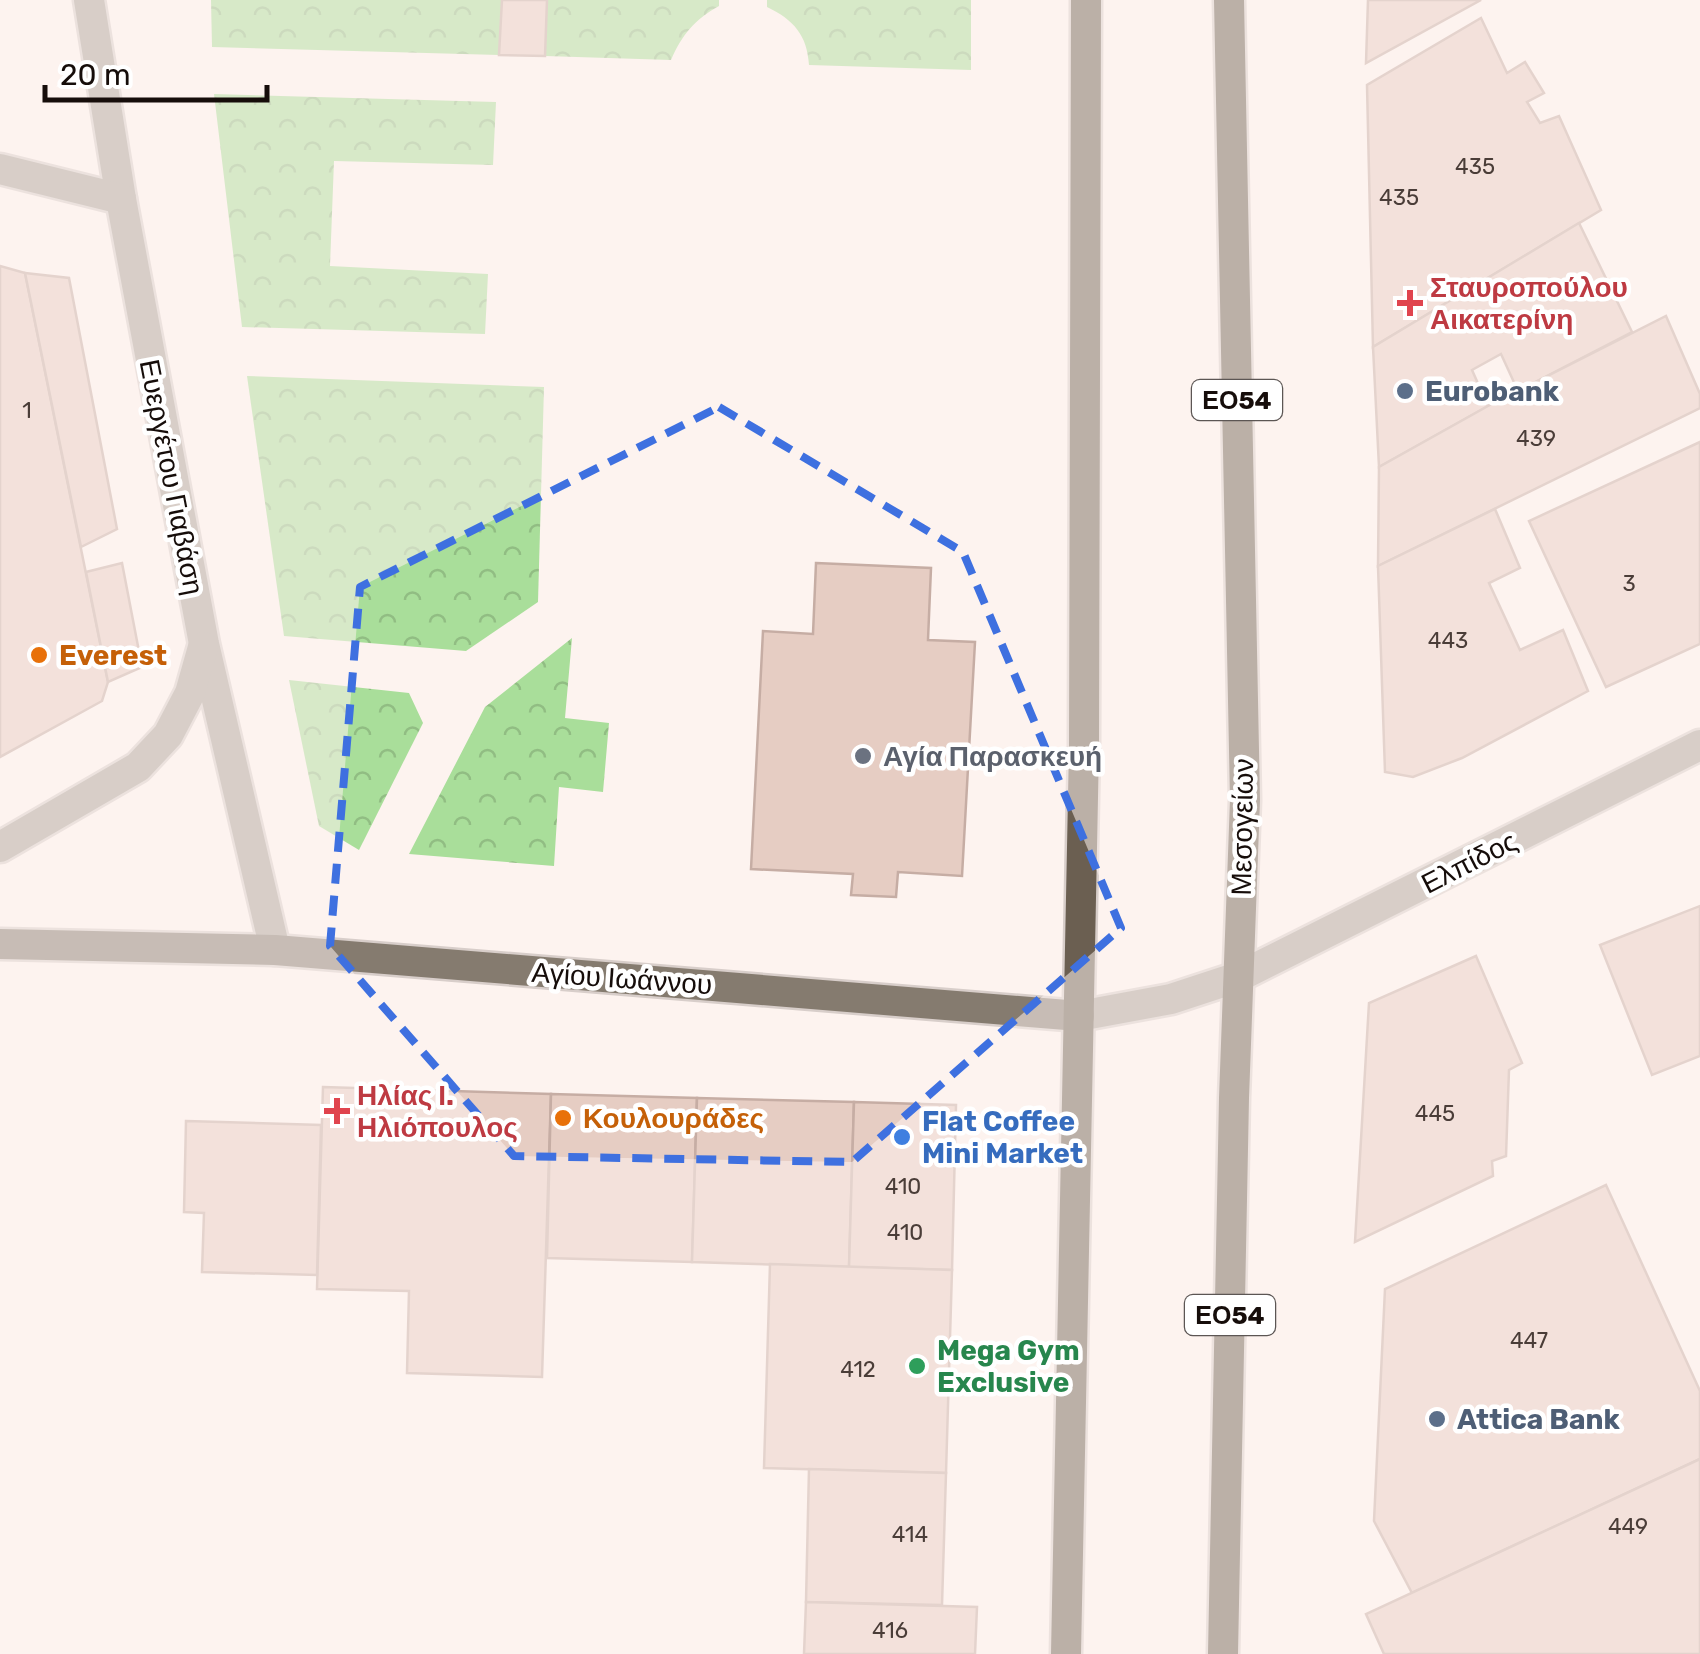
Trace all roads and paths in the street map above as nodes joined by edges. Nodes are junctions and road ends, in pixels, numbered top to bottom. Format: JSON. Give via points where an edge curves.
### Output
{"nodes":[{"id":1,"x":89,"y":0,"type":"edge"},
{"id":2,"x":1086,"y":0,"type":"edge"},
{"id":3,"x":1228,"y":0,"type":"edge"},
{"id":4,"x":0,"y":169,"type":"edge"},
{"id":5,"x":120,"y":200,"type":"junction"},
{"id":6,"x":204,"y":644,"type":"junction"},
{"id":7,"x":1700,"y":745,"type":"edge"},
{"id":8,"x":0,"y":847,"type":"edge"},
{"id":9,"x":0,"y":944,"type":"edge"},
{"id":10,"x":276,"y":950,"type":"junction"},
{"id":11,"x":1238,"y":977,"type":"junction"},
{"id":12,"x":1079,"y":1016,"type":"junction"},
{"id":13,"x":1066,"y":1654,"type":"edge"},
{"id":14,"x":1223,"y":1654,"type":"edge"}],
"edges":[{"from":1,"to":5,"type":"street","name":"Ευεργέτου Γιαβάση"},
{"from":2,"to":12,"type":"main road"},
{"from":3,"to":11,"type":"main road","name":"Μεσογείων","number":"ΕΟ54","via":[[1245,800]]},
{"from":4,"to":5,"type":"street"},
{"from":5,"to":6,"type":"street","name":"Ευεργέτου Γιαβάση"},
{"from":6,"to":8,"type":"street","via":[[190,693],[168,735],[138,767]]},
{"from":6,"to":10,"type":"street","name":"Ευεργέτου Γιαβάση"},
{"from":7,"to":11,"type":"street","name":"Ελπίδος"},
{"from":9,"to":10,"type":"street","name":"Αγίου Ιωάννου"},
{"from":10,"to":12,"type":"street","name":"Αγίου Ιωάννου"},
{"from":11,"to":12,"type":"street","name":"Αγίου Ιωάννου"},
{"from":11,"to":14,"type":"main road","name":"Μεσογείων","number":"ΕΟ54"},
{"from":12,"to":13,"type":"main road"}]}
